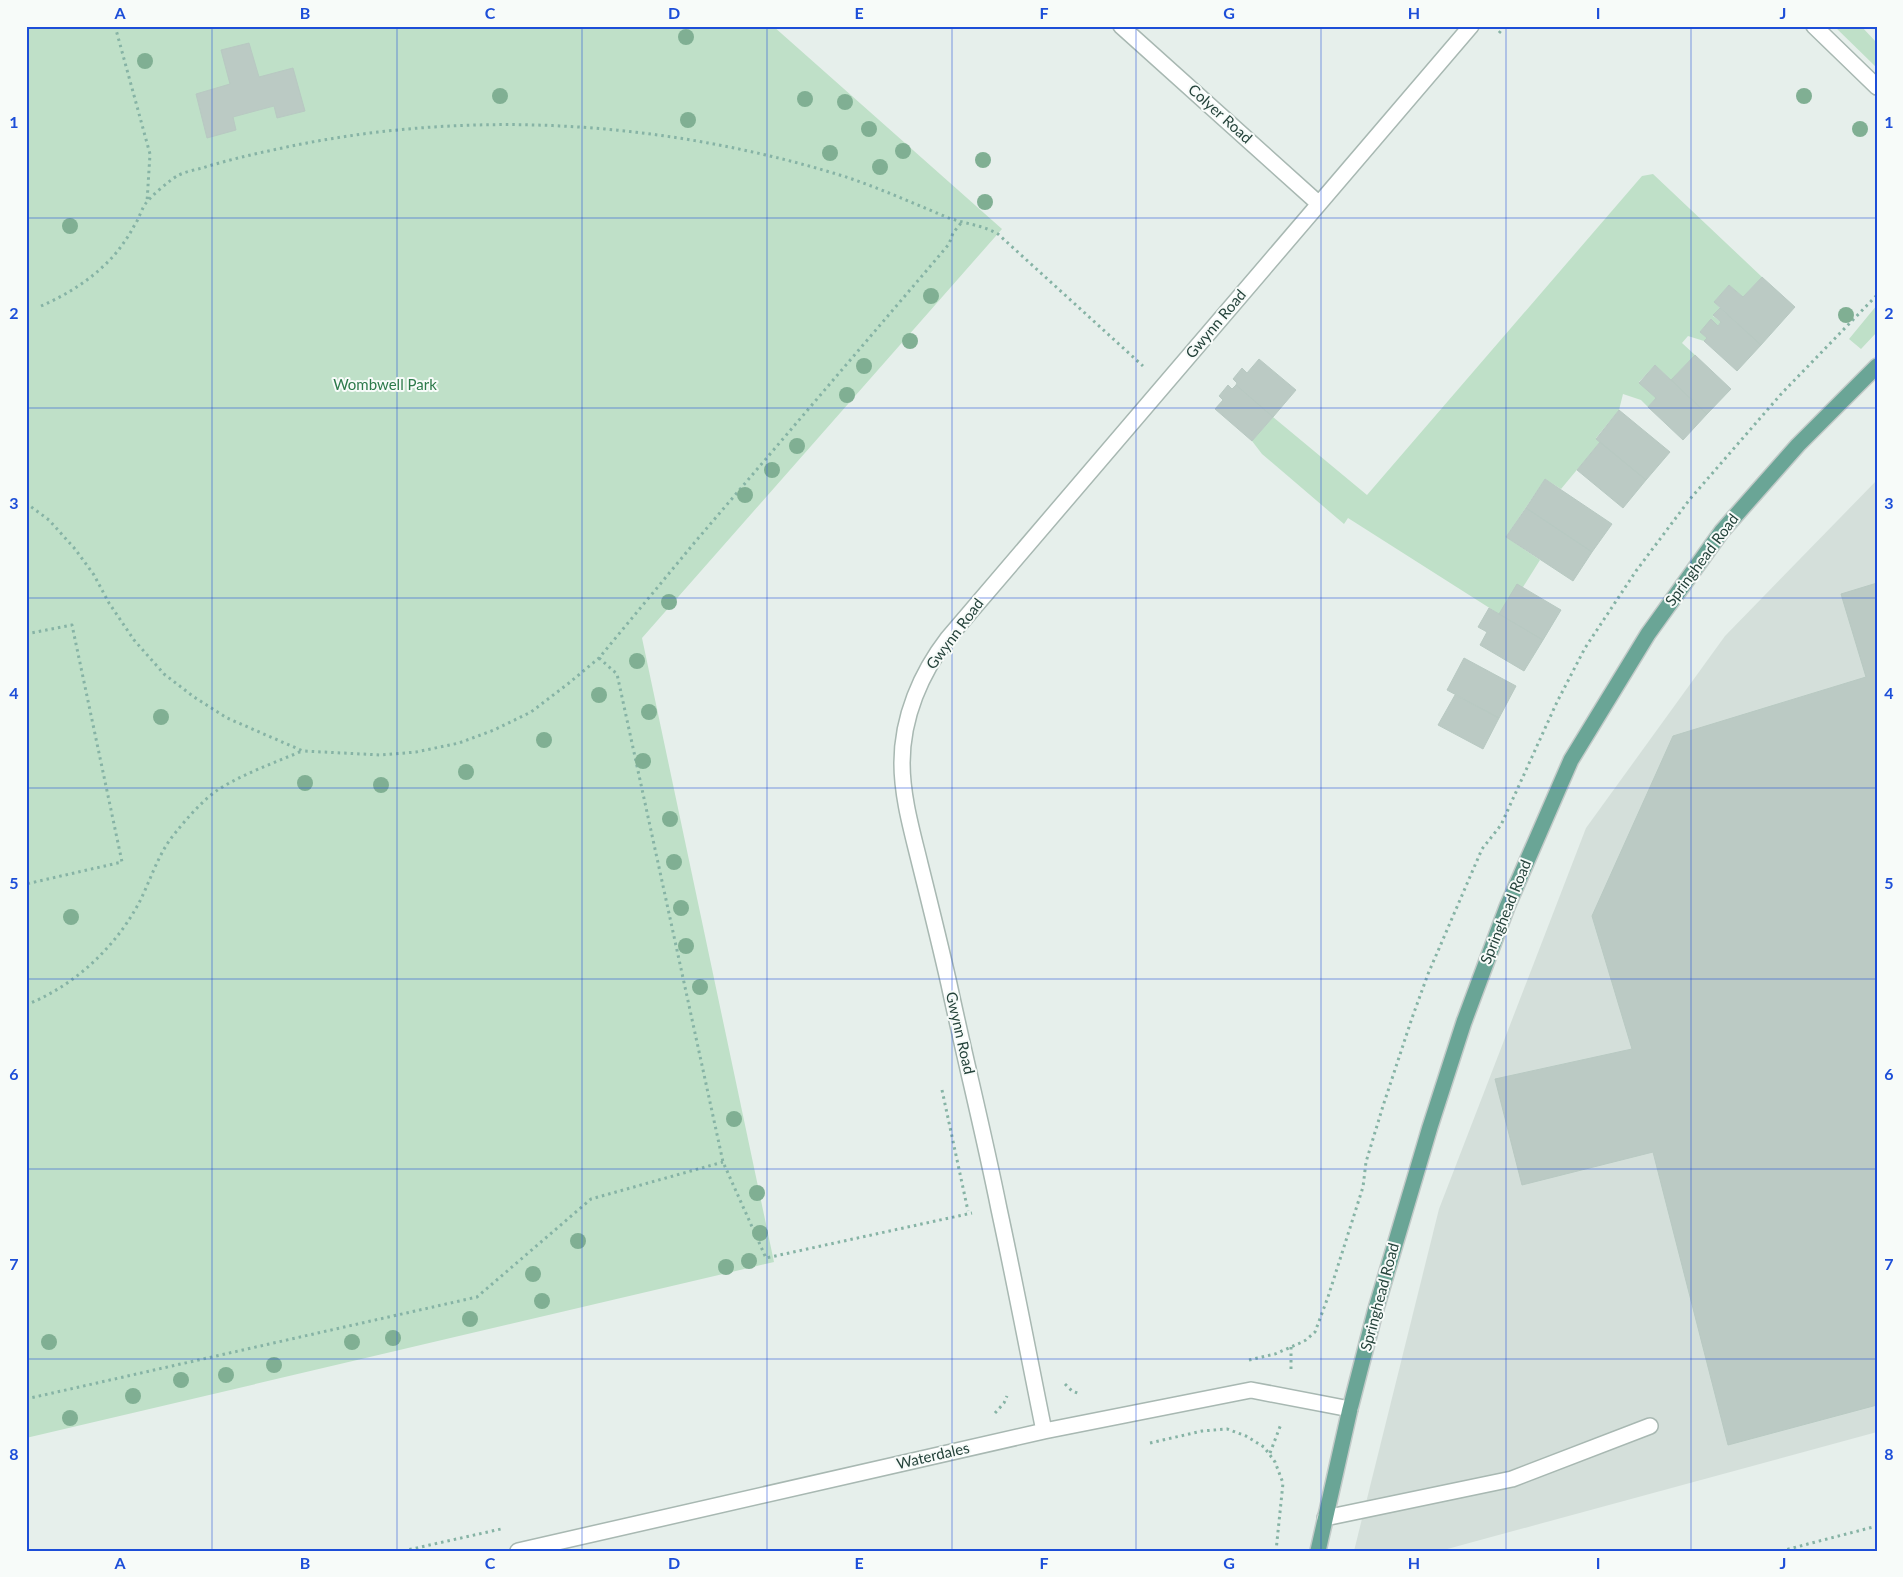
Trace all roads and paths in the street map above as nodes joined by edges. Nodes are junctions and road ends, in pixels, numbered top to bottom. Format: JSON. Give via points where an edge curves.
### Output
{"nodes":[{"id":1,"x":115,"y":26,"type":"edge"},
{"id":2,"x":1120,"y":26,"type":"edge"},
{"id":3,"x":1471,"y":26,"type":"edge"},
{"id":4,"x":1505,"y":26,"type":"edge"},
{"id":5,"x":1814,"y":26,"type":"edge"},
{"id":6,"x":1498,"y":34,"type":"dead end"},
{"id":7,"x":1877,"y":87,"type":"edge"},
{"id":8,"x":146,"y":202,"type":"junction"},
{"id":9,"x":1318,"y":203,"type":"junction"},
{"id":10,"x":961,"y":223,"type":"junction"},
{"id":11,"x":1877,"y":295,"type":"edge"},
{"id":12,"x":41,"y":306,"type":"dead end"},
{"id":13,"x":1877,"y":366,"type":"edge"},
{"id":14,"x":1137,"y":373,"type":"dead end"},
{"id":15,"x":26,"y":503,"type":"edge"},
{"id":16,"x":26,"y":634,"type":"edge"},
{"id":17,"x":599,"y":658,"type":"junction"},
{"id":18,"x":303,"y":751,"type":"junction"},
{"id":19,"x":26,"y":884,"type":"edge"},
{"id":20,"x":26,"y":1005,"type":"edge"},
{"id":21,"x":940,"y":1081,"type":"dead end"},
{"id":22,"x":723,"y":1162,"type":"junction"},
{"id":23,"x":999,"y":1207,"type":"junction"},
{"id":24,"x":969,"y":1214,"type":"junction"},
{"id":25,"x":1241,"y":1362,"type":"dead end"},
{"id":26,"x":1064,"y":1382,"type":"dead end"},
{"id":27,"x":1007,"y":1393,"type":"dead end"},
{"id":28,"x":1087,"y":1396,"type":"dead end"},
{"id":29,"x":26,"y":1399,"type":"edge"},
{"id":30,"x":1350,"y":1409,"type":"junction"},
{"id":31,"x":991,"y":1417,"type":"dead end"},
{"id":32,"x":1650,"y":1426,"type":"dead end"},
{"id":33,"x":1044,"y":1431,"type":"junction"},
{"id":34,"x":1150,"y":1443,"type":"dead end"},
{"id":35,"x":1325,"y":1518,"type":"junction"},
{"id":36,"x":1877,"y":1526,"type":"edge"},
{"id":37,"x":504,"y":1528,"type":"dead end"},
{"id":38,"x":403,"y":1551,"type":"edge"},
{"id":39,"x":518,"y":1551,"type":"edge"},
{"id":40,"x":1276,"y":1551,"type":"edge"},
{"id":41,"x":1318,"y":1551,"type":"edge"},
{"id":42,"x":1781,"y":1551,"type":"edge"}],
"edges":[{"from":1,"to":8,"type":"path","via":[[150,154]]},
{"from":2,"to":9,"type":"street","name":"Colyer Road"},
{"from":3,"to":9,"type":"street","name":"Gwynn Road"},
{"from":4,"to":6,"type":"path"},
{"from":5,"to":7,"type":"street"},
{"from":8,"to":10,"type":"path","via":[[178,175],[232,159],[336,137],[432,127],[561,125],[710,143],[774,157],[844,176]]},
{"from":8,"to":12,"type":"path","via":[[119,249],[101,268],[79,286]]},
{"from":9,"to":23,"type":"street","name":"Gwynn Road","via":[[948,638],[927,670],[908,718],[902,762],[910,822]]},
{"from":10,"to":14,"type":"path","via":[[978,224],[998,234],[1144,366]]},
{"from":10,"to":17,"type":"path","via":[[949,244]]},
{"from":11,"to":25,"type":"path","via":[[1788,387],[1690,499],[1589,641],[1557,702],[1501,825],[1482,849],[1428,974],[1383,1106],[1366,1162],[1363,1188],[1315,1332],[1306,1340],[1275,1354]]},
{"from":13,"to":30,"type":"main road","name":"Springhead Road","via":[[1798,445],[1722,531],[1648,634],[1572,760],[1506,907],[1464,1022],[1408,1198]]},
{"from":15,"to":18,"type":"path","via":[[49,520],[75,549],[134,640],[164,674],[226,718]]},
{"from":16,"to":19,"type":"path","via":[[72,625],[122,862]]},
{"from":17,"to":18,"type":"path","via":[[531,712],[459,744],[381,755]]},
{"from":17,"to":22,"type":"path","via":[[617,674]]},
{"from":18,"to":20,"type":"path","via":[[219,790],[192,814],[174,833],[141,898],[113,942],[77,976]]},
{"from":21,"to":24,"type":"path"},
{"from":22,"to":24,"type":"path","via":[[766,1258]]},
{"from":22,"to":29,"type":"path","via":[[591,1199],[477,1297]]},
{"from":23,"to":24,"type":"path"},
{"from":23,"to":33,"type":"street","name":"Gwynn Road"},
{"from":26,"to":28,"type":"path","via":[[1072,1391]]},
{"from":27,"to":31,"type":"path","via":[[1004,1403]]},
{"from":30,"to":33,"type":"street","name":"Waterdales","via":[[1251,1390]]},
{"from":30,"to":35,"type":"main road","name":"Springhead Road"},
{"from":32,"to":35,"type":"street","via":[[1512,1479]]},
{"from":33,"to":39,"type":"street","name":"Waterdales"},
{"from":34,"to":40,"type":"path","via":[[1202,1431],[1227,1429],[1264,1447],[1275,1462],[1283,1483]]},
{"from":35,"to":41,"type":"main road","name":"Springhead Road"},
{"from":36,"to":42,"type":"path"},
{"from":37,"to":38,"type":"path"}]}
